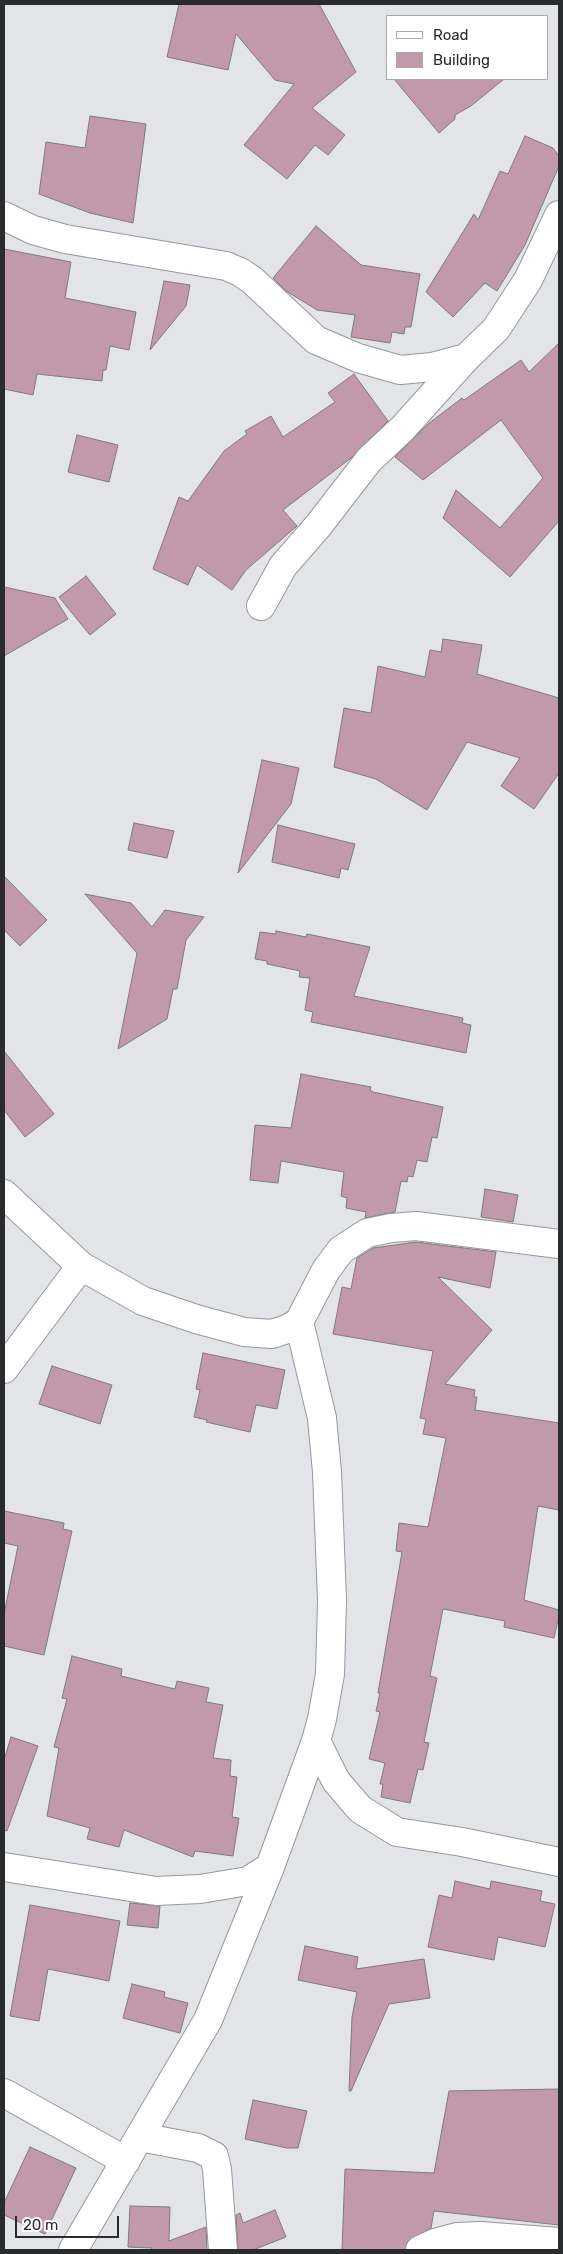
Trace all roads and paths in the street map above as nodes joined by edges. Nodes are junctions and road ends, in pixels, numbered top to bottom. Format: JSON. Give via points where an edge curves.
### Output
{"nodes":[{"id":1,"x":559,"y":215,"type":"edge"},
{"id":2,"x":4,"y":216,"type":"edge"},
{"id":3,"x":466,"y":358,"type":"junction"},
{"id":4,"x":261,"y":606,"type":"dead end"},
{"id":5,"x":4,"y":1194,"type":"edge"},
{"id":6,"x":559,"y":1244,"type":"edge"},
{"id":7,"x":81,"y":1266,"type":"junction"},
{"id":8,"x":299,"y":1322,"type":"junction"},
{"id":9,"x":4,"y":1369,"type":"edge"},
{"id":10,"x":316,"y":1742,"type":"junction"},
{"id":11,"x":559,"y":1862,"type":"edge"},
{"id":12,"x":4,"y":1867,"type":"edge"},
{"id":13,"x":270,"y":1868,"type":"junction"},
{"id":14,"x":4,"y":2093,"type":"edge"},
{"id":15,"x":140,"y":2137,"type":"junction"},
{"id":16,"x":126,"y":2162,"type":"junction"},
{"id":17,"x":559,"y":2242,"type":"edge"},
{"id":18,"x":73,"y":2250,"type":"edge"},
{"id":19,"x":223,"y":2250,"type":"edge"},
{"id":20,"x":420,"y":2250,"type":"edge"}],
"edges":[{"from":1,"to":3,"type":"street","via":[[528,280],[496,329]]},
{"from":2,"to":3,"type":"street","via":[[33,230],[65,239],[226,266],[252,280],[316,340],[358,358],[400,370],[432,367]]},
{"from":3,"to":4,"type":"street","via":[[403,428],[369,460],[283,566]]},
{"from":5,"to":7,"type":"street"},
{"from":6,"to":8,"type":"street","via":[[416,1226],[367,1233],[347,1245],[326,1270]]},
{"from":7,"to":8,"type":"street","via":[[143,1301],[234,1330],[272,1334]]},
{"from":7,"to":9,"type":"street"},
{"from":8,"to":10,"type":"street","via":[[322,1418],[331,1539],[330,1674]]},
{"from":10,"to":11,"type":"street","via":[[336,1781],[360,1809],[397,1832]]},
{"from":10,"to":13,"type":"street"},
{"from":12,"to":13,"type":"street","via":[[156,1891],[200,1889],[248,1881]]},
{"from":13,"to":15,"type":"street","via":[[208,2020]]},
{"from":14,"to":16,"type":"street"},
{"from":15,"to":16,"type":"street"},
{"from":15,"to":19,"type":"street","via":[[198,2148],[214,2156]]},
{"from":16,"to":18,"type":"street"},
{"from":17,"to":20,"type":"street","via":[[457,2237],[435,2242]]}]}
